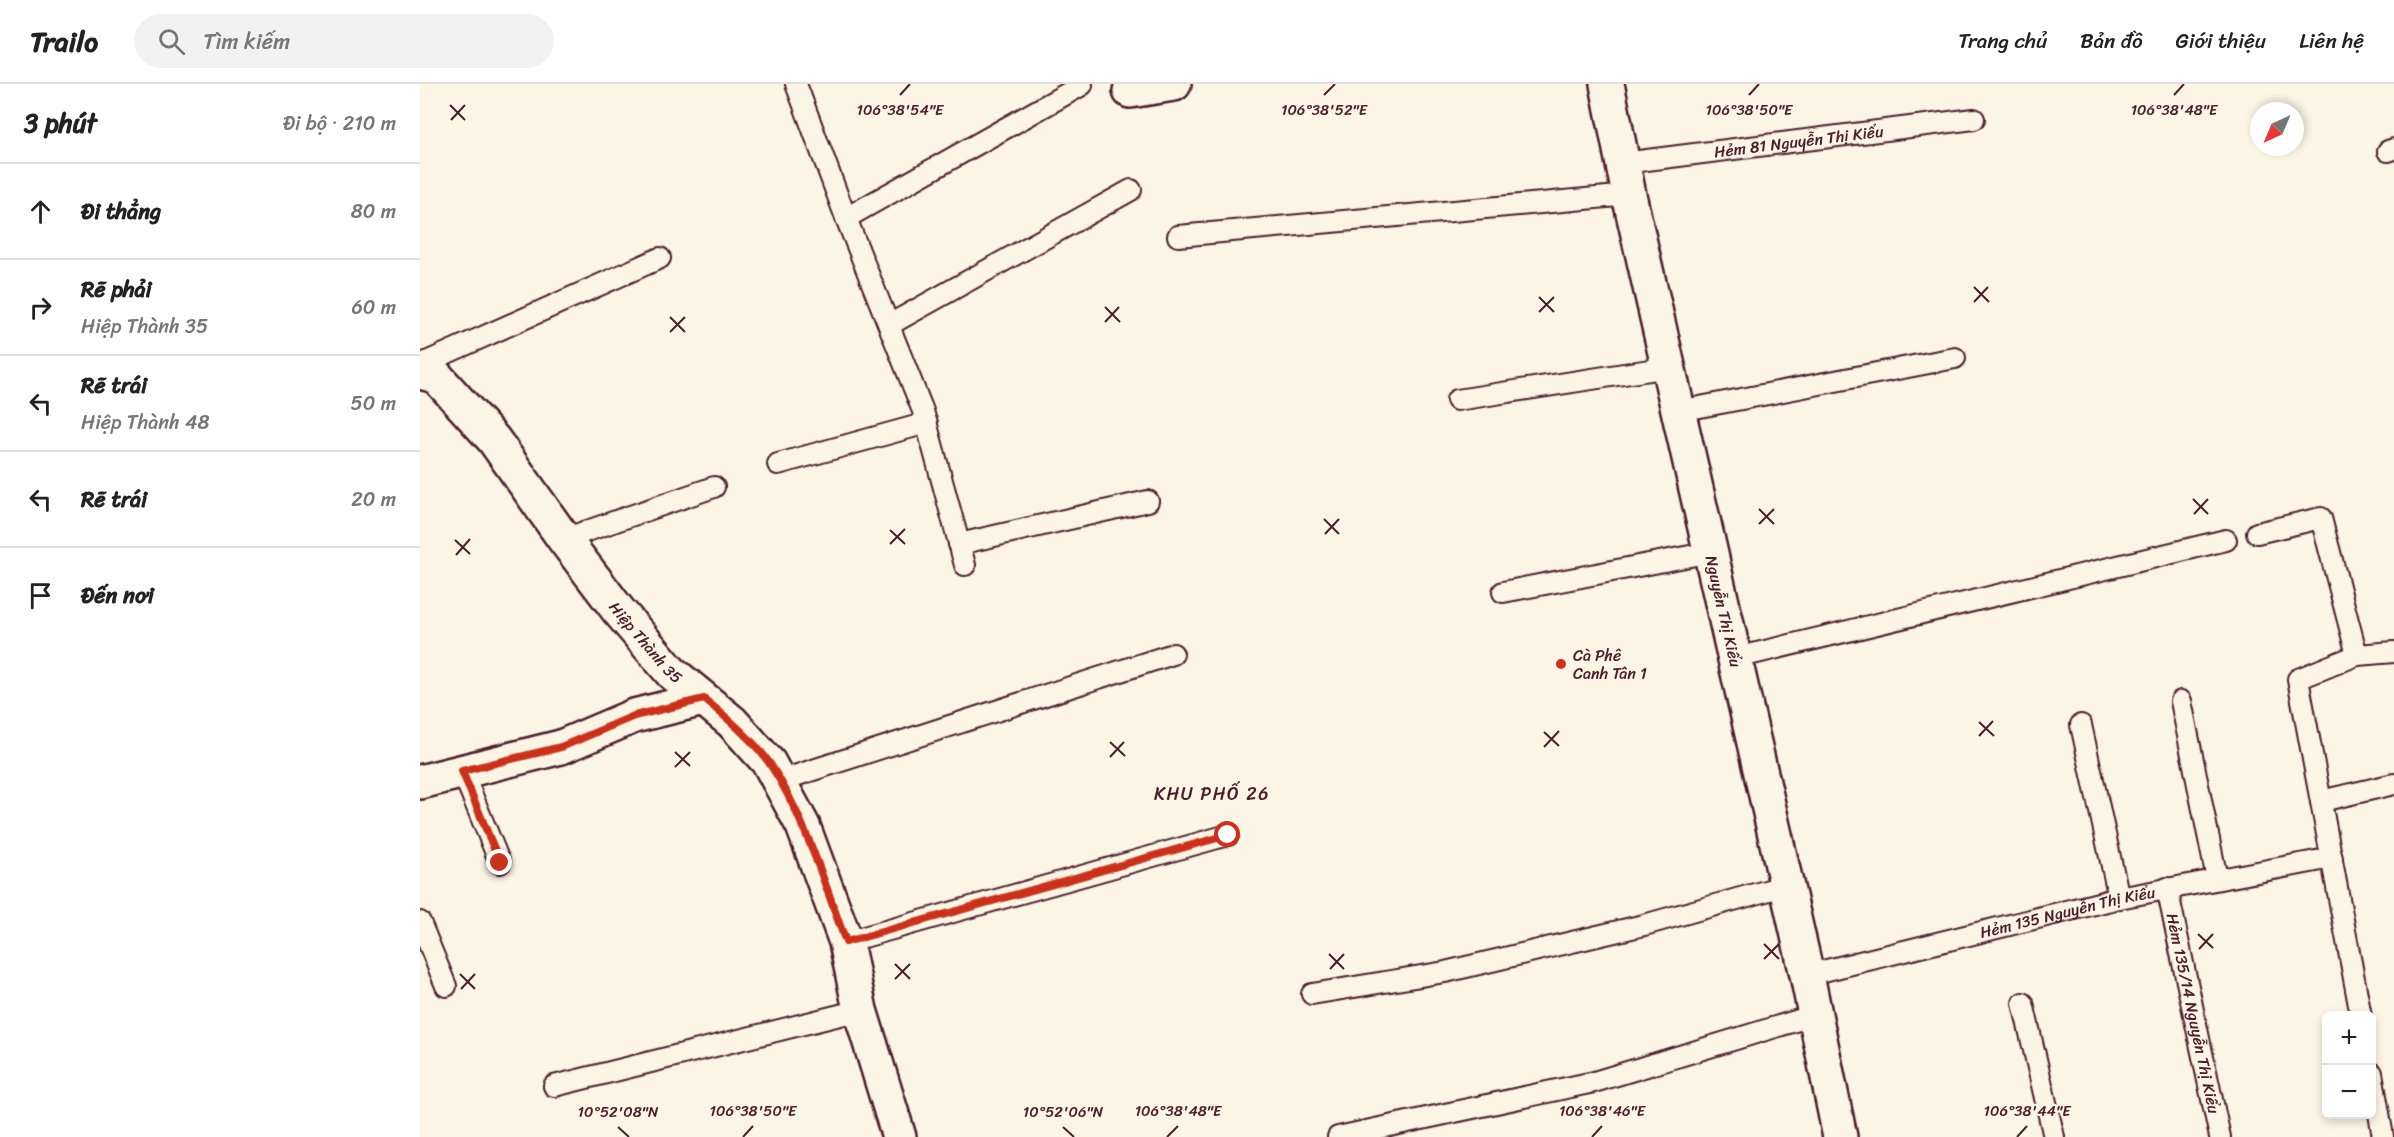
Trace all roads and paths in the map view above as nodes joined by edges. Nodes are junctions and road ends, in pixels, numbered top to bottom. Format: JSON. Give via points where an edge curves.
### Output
{"nodes":[{"id":1,"x":796,"y":84,"type":"edge"},
{"id":2,"x":1174,"y":84,"type":"edge"},
{"id":3,"x":1607,"y":84,"type":"edge"},
{"id":4,"x":1082,"y":85,"type":"edge"},
{"id":5,"x":1130,"y":90,"type":"dead end"},
{"id":6,"x":1974,"y":119,"type":"dead end"},
{"id":7,"x":1623,"y":163,"type":"junction"},
{"id":8,"x":1131,"y":190,"type":"dead end"},
{"id":9,"x":1629,"y":195,"type":"junction"},
{"id":10,"x":846,"y":218,"type":"junction"},
{"id":11,"x":1178,"y":236,"type":"dead end"},
{"id":12,"x":660,"y":258,"type":"dead end"},
{"id":13,"x":889,"y":325,"type":"junction"},
{"id":14,"x":1955,"y":358,"type":"dead end"},
{"id":15,"x":420,"y":365,"type":"edge"},
{"id":16,"x":1669,"y":367,"type":"junction"},
{"id":17,"x":420,"y":372,"type":"edge"},
{"id":18,"x":1456,"y":400,"type":"dead end"},
{"id":19,"x":1679,"y":411,"type":"junction"},
{"id":20,"x":927,"y":423,"type":"junction"},
{"id":21,"x":778,"y":464,"type":"dead end"},
{"id":22,"x":714,"y":487,"type":"dead end"},
{"id":23,"x":1148,"y":501,"type":"dead end"},
{"id":24,"x":2257,"y":533,"type":"dead end"},
{"id":25,"x":564,"y":539,"type":"junction"},
{"id":26,"x":2226,"y":540,"type":"dead end"},
{"id":27,"x":959,"y":544,"type":"junction"},
{"id":28,"x":1711,"y":552,"type":"junction"},
{"id":29,"x":965,"y":565,"type":"dead end"},
{"id":30,"x":1503,"y":592,"type":"dead end"},
{"id":31,"x":2394,"y":652,"type":"edge"},
{"id":32,"x":1173,"y":654,"type":"dead end"},
{"id":33,"x":2357,"y":655,"type":"junction"},
{"id":34,"x":1736,"y":658,"type":"junction"},
{"id":35,"x":704,"y":699,"type":"junction"},
{"id":36,"x":2181,"y":701,"type":"dead end"},
{"id":37,"x":2081,"y":724,"type":"dead end"},
{"id":38,"x":462,"y":771,"type":"junction"},
{"id":39,"x":779,"y":781,"type":"junction"},
{"id":40,"x":420,"y":782,"type":"edge"},
{"id":41,"x":2394,"y":784,"type":"edge"},
{"id":42,"x":2321,"y":801,"type":"junction"},
{"id":43,"x":1228,"y":835,"type":"dead end"},
{"id":44,"x":2332,"y":858,"type":"junction"},
{"id":45,"x":500,"y":863,"type":"dead end"},
{"id":46,"x":2217,"y":879,"type":"junction"},
{"id":47,"x":1787,"y":885,"type":"junction"},
{"id":48,"x":2167,"y":888,"type":"junction"},
{"id":49,"x":2120,"y":898,"type":"junction"},
{"id":50,"x":420,"y":922,"type":"edge"},
{"id":51,"x":846,"y":942,"type":"junction"},
{"id":52,"x":1807,"y":975,"type":"junction"},
{"id":53,"x":446,"y":986,"type":"dead end"},
{"id":54,"x":1312,"y":994,"type":"dead end"},
{"id":55,"x":2022,"y":1003,"type":"dead end"},
{"id":56,"x":860,"y":1010,"type":"junction"},
{"id":57,"x":2360,"y":1011,"type":"edge"},
{"id":58,"x":1815,"y":1015,"type":"junction"},
{"id":59,"x":554,"y":1086,"type":"dead end"},
{"id":60,"x":2376,"y":1087,"type":"edge"},
{"id":61,"x":2386,"y":1123,"type":"edge"},
{"id":62,"x":899,"y":1137,"type":"edge"},
{"id":63,"x":1338,"y":1137,"type":"edge"},
{"id":64,"x":1840,"y":1137,"type":"edge"},
{"id":65,"x":2054,"y":1137,"type":"edge"},
{"id":66,"x":2220,"y":1137,"type":"edge"}],
"edges":[{"from":1,"to":10,"type":"lane"},
{"from":2,"to":5,"type":"street"},
{"from":3,"to":7,"type":"street","name":"Nguyễn Thị Kiểu"},
{"from":4,"to":10,"type":"lane"},
{"from":6,"to":7,"type":"lane","name":"Hẻm 81 Nguyễn Thị Kiểu"},
{"from":7,"to":9,"type":"street","name":"Nguyễn Thị Kiểu"},
{"from":8,"to":13,"type":"lane"},
{"from":9,"to":11,"type":"lane"},
{"from":9,"to":16,"type":"street","name":"Nguyễn Thị Kiểu"},
{"from":10,"to":13,"type":"lane"},
{"from":12,"to":15,"type":"lane"},
{"from":13,"to":20,"type":"lane"},
{"from":14,"to":19,"type":"lane"},
{"from":16,"to":18,"type":"lane"},
{"from":16,"to":19,"type":"street","name":"Nguyễn Thị Kiểu"},
{"from":17,"to":25,"type":"street","name":"Hiệp Thành 35","via":[[436,376],[494,440]]},
{"from":19,"to":28,"type":"street","name":"Nguyễn Thị Kiểu"},
{"from":20,"to":21,"type":"lane"},
{"from":20,"to":27,"type":"lane"},
{"from":22,"to":25,"type":"lane"},
{"from":23,"to":27,"type":"lane"},
{"from":24,"to":33,"type":"lane","via":[[2321,518]]},
{"from":25,"to":35,"type":"street","name":"Hiệp Thành 35","via":[[671,672]]},
{"from":26,"to":34,"type":"lane"},
{"from":27,"to":29,"type":"lane"},
{"from":28,"to":30,"type":"lane"},
{"from":28,"to":34,"type":"street","name":"Nguyễn Thị Kiểu"},
{"from":31,"to":33,"type":"lane"},
{"from":32,"to":39,"type":"lane"},
{"from":33,"to":42,"type":"lane","via":[[2298,679]]},
{"from":34,"to":47,"type":"street","name":"Nguyễn Thị Kiểu"},
{"from":35,"to":38,"type":"street","via":[[634,716],[561,747]]},
{"from":35,"to":39,"type":"street","name":"Hiệp Thành 35","via":[[732,722],[769,763]]},
{"from":36,"to":46,"type":"lane"},
{"from":37,"to":49,"type":"lane"},
{"from":38,"to":40,"type":"street"},
{"from":38,"to":45,"type":"lane"},
{"from":39,"to":51,"type":"street","name":"Hiệp Thành 35","via":[[803,826]]},
{"from":41,"to":42,"type":"lane"},
{"from":42,"to":44,"type":"lane"},
{"from":43,"to":51,"type":"lane"},
{"from":44,"to":46,"type":"lane","name":"Hẻm 135 Nguyễn Thị Kiểu"},
{"from":44,"to":57,"type":"lane"},
{"from":46,"to":48,"type":"lane","name":"Hẻm 135 Nguyễn Thị Kiểu"},
{"from":47,"to":52,"type":"street","name":"Nguyễn Thị Kiểu"},
{"from":47,"to":54,"type":"lane","via":[[1644,925],[1445,972]]},
{"from":48,"to":49,"type":"lane","name":"Hẻm 135 Nguyễn Thị Kiểu"},
{"from":48,"to":66,"type":"lane","name":"Hẻm 135/14 Nguyễn Thị Kiểu"},
{"from":49,"to":52,"type":"lane","name":"Hẻm 135 Nguyễn Thị Kiểu"},
{"from":50,"to":53,"type":"lane"},
{"from":51,"to":56,"type":"street","name":"Hiệp Thành 35"},
{"from":52,"to":58,"type":"street","name":"Nguyễn Thị Kiểu"},
{"from":55,"to":65,"type":"lane"},
{"from":56,"to":59,"type":"lane"},
{"from":56,"to":62,"type":"street","name":"Hiệp Thành 35"},
{"from":58,"to":63,"type":"lane","via":[[1594,1083]]},
{"from":58,"to":64,"type":"street","name":"Nguyễn Thị Kiểu"},
{"from":60,"to":61,"type":"lane"}]}
